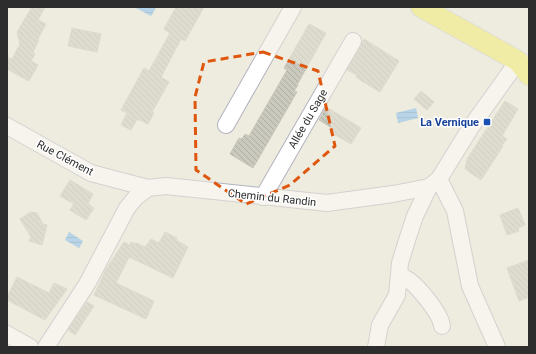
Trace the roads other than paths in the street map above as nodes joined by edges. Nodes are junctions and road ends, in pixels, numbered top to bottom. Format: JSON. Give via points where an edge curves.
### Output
{"nodes":[{"id":1,"x":293,"y":7,"type":"edge"},
{"id":2,"x":421,"y":7,"type":"edge"},
{"id":3,"x":353,"y":41,"type":"dead end"},
{"id":4,"x":525,"y":67,"type":"edge"},
{"id":5,"x":226,"y":125,"type":"dead end"},
{"id":6,"x":7,"y":126,"type":"edge"},
{"id":7,"x":434,"y":183,"type":"junction"},
{"id":8,"x":148,"y":188,"type":"junction"},
{"id":9,"x":263,"y":197,"type":"junction"},
{"id":10,"x":399,"y":277,"type":"junction"},
{"id":11,"x":442,"y":326,"type":"dead end"},
{"id":12,"x":7,"y":334,"type":"edge"},
{"id":13,"x":30,"y":347,"type":"edge"},
{"id":14,"x":46,"y":347,"type":"edge"},
{"id":15,"x":376,"y":347,"type":"edge"},
{"id":16,"x":497,"y":347,"type":"edge"}],
"edges":[{"from":1,"to":5,"type":"street"},
{"from":2,"to":4,"type":"main road"},
{"from":3,"to":9,"type":"street","name":"Allée du Sage"},
{"from":4,"to":7,"type":"street","via":[[471,127]]},
{"from":6,"to":8,"type":"street","name":"Rue Clément","via":[[91,173]]},
{"from":7,"to":9,"type":"street","name":"Chemin du Randin","via":[[393,194],[327,204]]},
{"from":7,"to":10,"type":"street","via":[[415,216],[400,263]]},
{"from":7,"to":16,"type":"street","via":[[455,211],[470,286]]},
{"from":8,"to":9,"type":"street","name":"Chemin du Randin","via":[[166,186]]},
{"from":8,"to":14,"type":"street","via":[[127,208],[87,284]]},
{"from":10,"to":11,"type":"street","via":[[406,278],[429,300]]},
{"from":10,"to":15,"type":"street","via":[[397,295],[380,325]]},
{"from":12,"to":13,"type":"street"}]}
